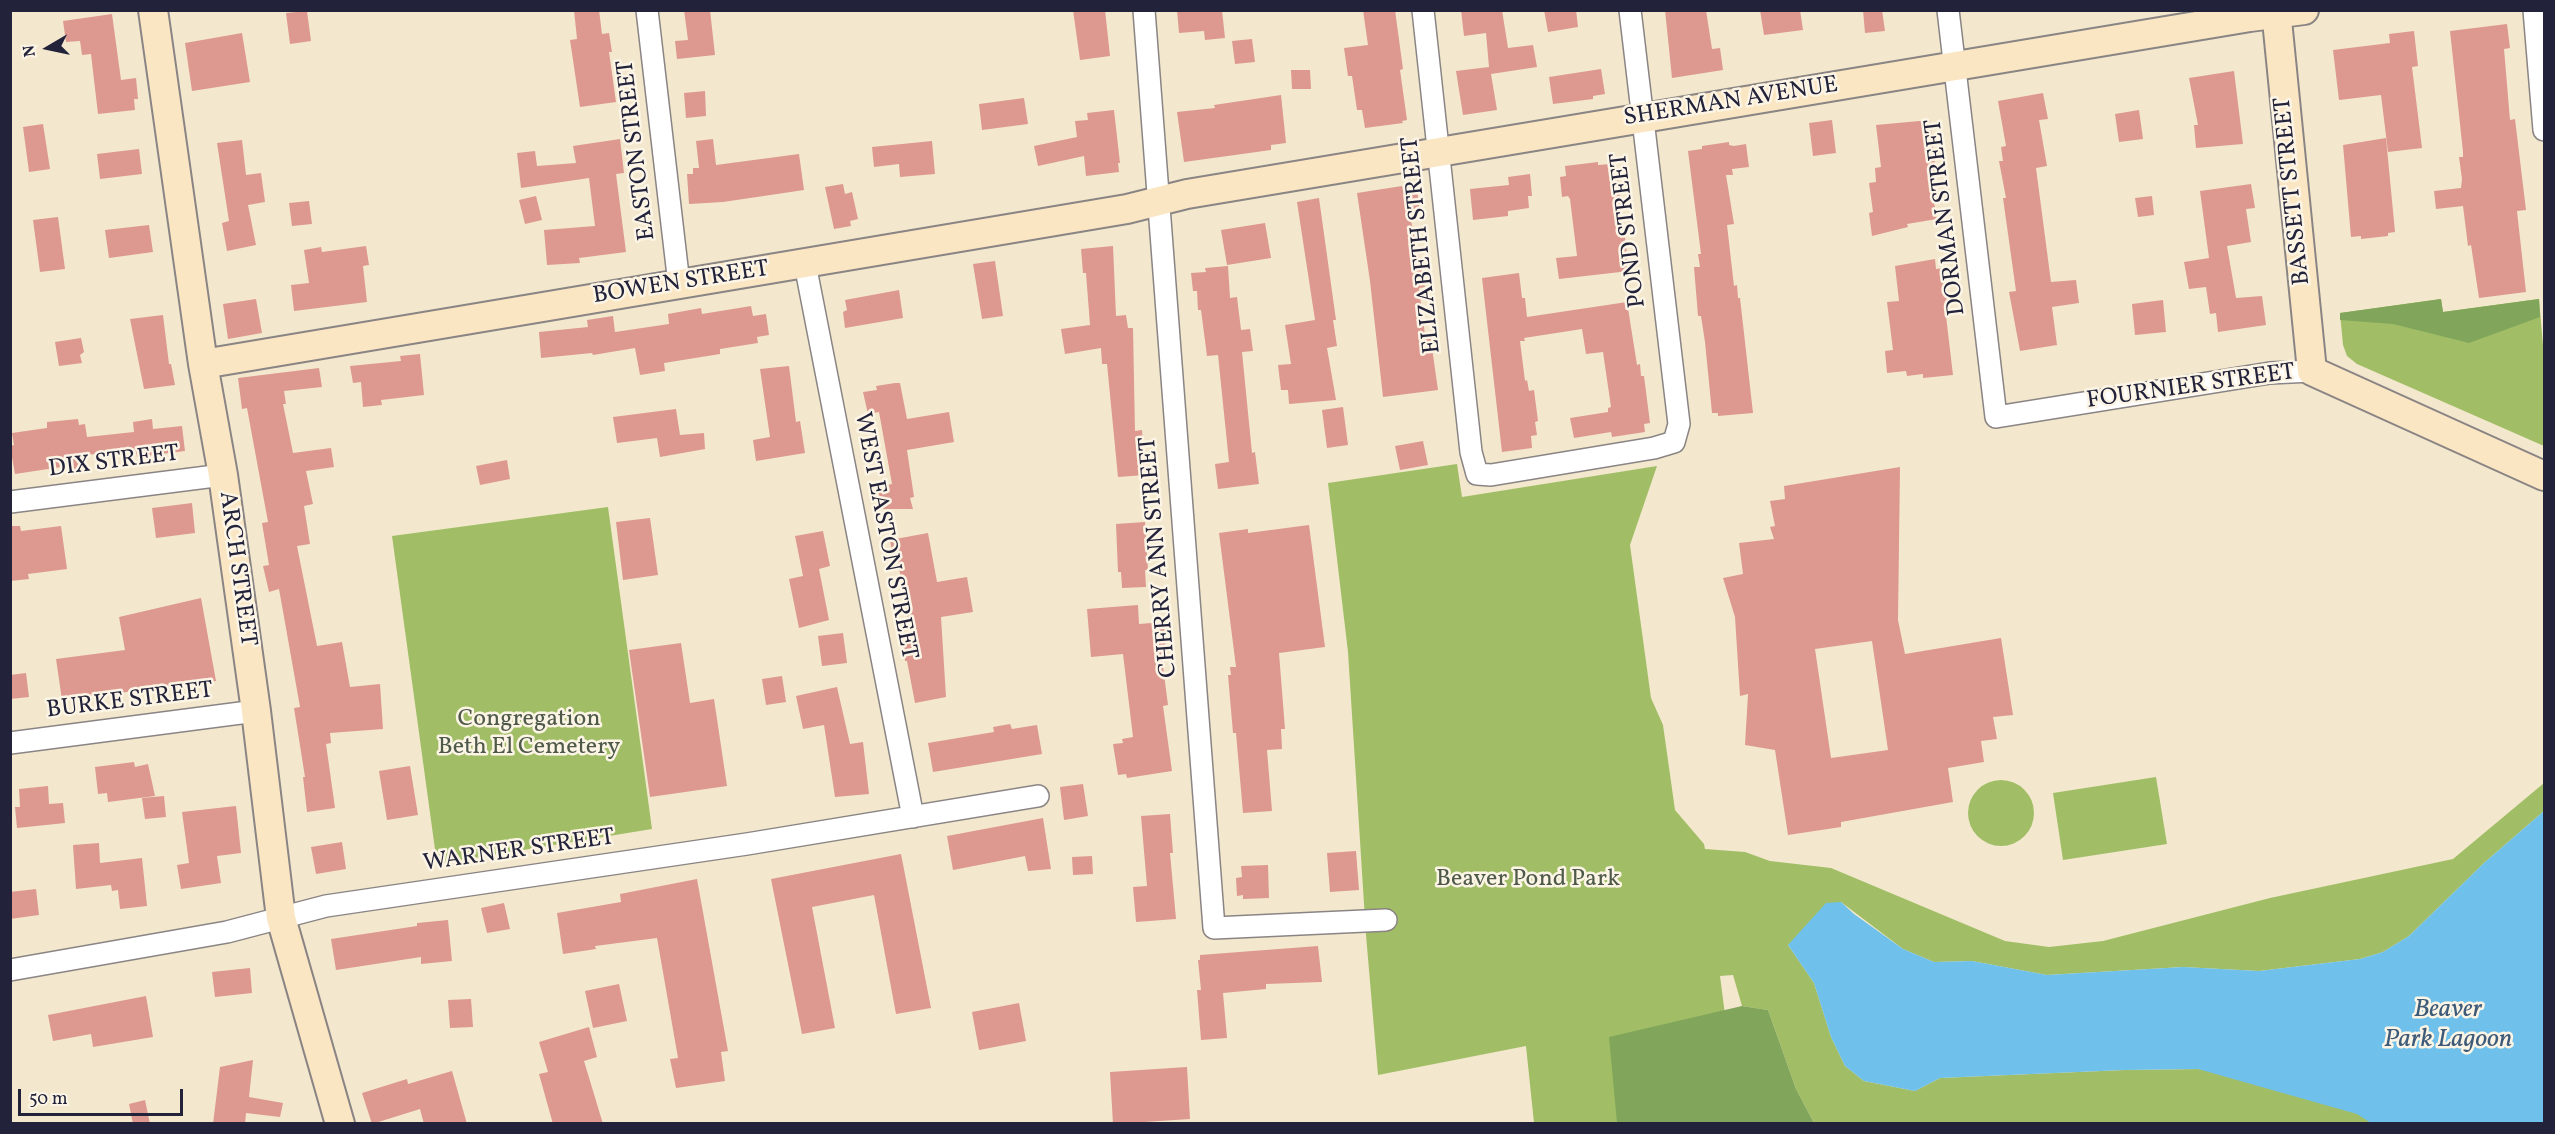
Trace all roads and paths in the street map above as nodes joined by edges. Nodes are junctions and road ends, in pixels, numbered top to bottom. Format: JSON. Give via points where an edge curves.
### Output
{"nodes":[{"id":1,"x":153,"y":10,"type":"edge"},
{"id":2,"x":647,"y":10,"type":"edge"},
{"id":3,"x":1144,"y":10,"type":"edge"},
{"id":4,"x":1423,"y":10,"type":"edge"},
{"id":5,"x":1630,"y":10,"type":"edge"},
{"id":6,"x":1948,"y":10,"type":"edge"},
{"id":7,"x":2534,"y":10,"type":"edge"},
{"id":8,"x":2286,"y":11,"type":"edge"},
{"id":9,"x":1955,"y":66,"type":"junction"},
{"id":10,"x":1642,"y":118,"type":"junction"},
{"id":11,"x":2544,"y":130,"type":"edge"},
{"id":12,"x":1438,"y":152,"type":"junction"},
{"id":13,"x":1159,"y":201,"type":"junction"},
{"id":14,"x":805,"y":264,"type":"junction"},
{"id":15,"x":679,"y":284,"type":"junction"},
{"id":16,"x":203,"y":364,"type":"junction"},
{"id":17,"x":2312,"y":371,"type":"junction"},
{"id":18,"x":1996,"y":417,"type":"joint"},
{"id":19,"x":1477,"y":474,"type":"joint"},
{"id":20,"x":223,"y":475,"type":"junction"},
{"id":21,"x":2544,"y":476,"type":"edge"},
{"id":22,"x":10,"y":502,"type":"edge"},
{"id":23,"x":256,"y":711,"type":"junction"},
{"id":24,"x":10,"y":743,"type":"edge"},
{"id":25,"x":1038,"y":796,"type":"dead end"},
{"id":26,"x":913,"y":817,"type":"junction"},
{"id":27,"x":281,"y":918,"type":"junction"},
{"id":28,"x":1386,"y":920,"type":"dead end"},
{"id":29,"x":10,"y":970,"type":"edge"},
{"id":30,"x":340,"y":1124,"type":"edge"}],
"edges":[{"from":1,"to":16,"type":"main road","name":"ARCH STREET"},
{"from":2,"to":15,"type":"street","name":"EASTON STREET"},
{"from":3,"to":13,"type":"street","name":"CHERRY ANN STREET"},
{"from":4,"to":12,"type":"street","name":"ELIZABETH STREET"},
{"from":5,"to":10,"type":"street","name":"POND STREET"},
{"from":6,"to":9,"type":"street","name":"DORMAN STREET"},
{"from":7,"to":11,"type":"street"},
{"from":8,"to":9,"type":"main road","name":"SHERMAN AVENUE"},
{"from":8,"to":17,"type":"main road","name":"BASSETT STREET"},
{"from":9,"to":10,"type":"main road","name":"SHERMAN AVENUE"},
{"from":9,"to":18,"type":"street","name":"DORMAN STREET"},
{"from":10,"to":12,"type":"main road","name":"SHERMAN AVENUE"},
{"from":10,"to":19,"type":"street","name":"POND STREET","via":[[1679,424],[1674,442],[1491,475]]},
{"from":12,"to":13,"type":"main road","name":"SHERMAN AVENUE"},
{"from":12,"to":19,"type":"street","name":"ELIZABETH STREET","via":[[1471,452]]},
{"from":13,"to":14,"type":"main road","name":"BOWEN STREET"},
{"from":13,"to":28,"type":"street","name":"CHERRY ANN STREET","via":[[1214,928]]},
{"from":14,"to":15,"type":"main road","name":"BOWEN STREET"},
{"from":14,"to":26,"type":"street","name":"WEST EASTON STREET"},
{"from":15,"to":16,"type":"main road","name":"BOWEN STREET"},
{"from":16,"to":20,"type":"main road","name":"ARCH STREET"},
{"from":17,"to":18,"type":"street","name":"FOURNIER STREET","via":[[2270,373]]},
{"from":17,"to":21,"type":"main road","name":"FOURNIER STREET"},
{"from":20,"to":22,"type":"street","name":"DIX STREET"},
{"from":20,"to":23,"type":"main road","name":"ARCH STREET"},
{"from":23,"to":24,"type":"street","name":"BURKE STREET"},
{"from":23,"to":27,"type":"main road","name":"ARCH STREET"},
{"from":25,"to":26,"type":"street","name":"WARNER STREET"},
{"from":26,"to":27,"type":"street","name":"WARNER STREET","via":[[326,906]]},
{"from":27,"to":29,"type":"street","name":"WARNER STREET","via":[[226,932]]},
{"from":27,"to":30,"type":"main road","name":"ARCH STREET"}]}
